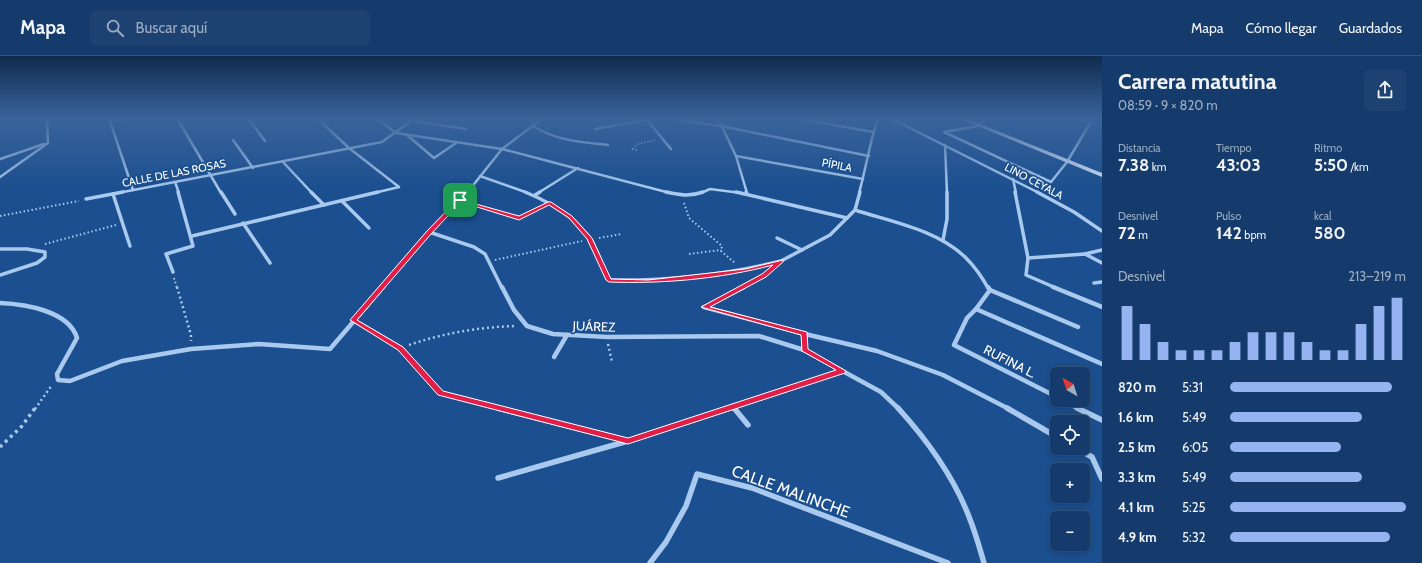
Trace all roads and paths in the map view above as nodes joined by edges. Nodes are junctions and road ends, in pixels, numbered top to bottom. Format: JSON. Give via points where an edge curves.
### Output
{"nodes":[{"id":1,"x":117,"y":142,"type":"edge"},
{"id":2,"x":191,"y":142,"type":"edge"},
{"id":3,"x":234,"y":142,"type":"edge"},
{"id":4,"x":342,"y":142,"type":"edge"},
{"id":5,"x":383,"y":142,"type":"edge"},
{"id":6,"x":415,"y":142,"type":"edge"},
{"id":7,"x":456,"y":142,"type":"joint"},
{"id":8,"x":512,"y":142,"type":"edge"},
{"id":9,"x":587,"y":142,"type":"edge"},
{"id":10,"x":647,"y":142,"type":"edge"},
{"id":11,"x":664,"y":142,"type":"edge"},
{"id":12,"x":729,"y":142,"type":"edge"},
{"id":13,"x":798,"y":142,"type":"edge"},
{"id":14,"x":871,"y":142,"type":"edge"},
{"id":15,"x":938,"y":142,"type":"edge"},
{"id":16,"x":965,"y":142,"type":"edge"},
{"id":17,"x":1017,"y":142,"type":"edge"},
{"id":18,"x":1079,"y":142,"type":"edge"},
{"id":19,"x":48,"y":143,"type":"joint"},
{"id":20,"x":608,"y":144,"type":"dead end"},
{"id":21,"x":945,"y":145,"type":"junction"},
{"id":22,"x":349,"y":148,"type":"junction"},
{"id":23,"x":502,"y":149,"type":"junction"},
{"id":24,"x":671,"y":149,"type":"dead end"},
{"id":25,"x":638,"y":150,"type":"dead end"},
{"id":26,"x":736,"y":156,"type":"junction"},
{"id":27,"x":869,"y":156,"type":"junction"},
{"id":28,"x":0,"y":160,"type":"edge"},
{"id":29,"x":283,"y":162,"type":"junction"},
{"id":30,"x":1067,"y":162,"type":"junction"},
{"id":31,"x":253,"y":168,"type":"junction"},
{"id":32,"x":578,"y":168,"type":"junction"},
{"id":33,"x":210,"y":175,"type":"junction"},
{"id":34,"x":1102,"y":175,"type":"edge"},
{"id":35,"x":480,"y":176,"type":"junction"},
{"id":36,"x":0,"y":177,"type":"edge"},
{"id":37,"x":1013,"y":179,"type":"junction"},
{"id":38,"x":863,"y":180,"type":"junction"},
{"id":39,"x":174,"y":182,"type":"junction"},
{"id":40,"x":133,"y":190,"type":"junction"},
{"id":41,"x":113,"y":194,"type":"junction"},
{"id":42,"x":747,"y":194,"type":"junction"},
{"id":43,"x":535,"y":195,"type":"junction"},
{"id":44,"x":682,"y":196,"type":"junction"},
{"id":45,"x":86,"y":199,"type":"joint"},
{"id":46,"x":342,"y":200,"type":"junction"},
{"id":47,"x":460,"y":200,"type":"junction"},
{"id":48,"x":550,"y":203,"type":"junction"},
{"id":49,"x":324,"y":205,"type":"junction"},
{"id":50,"x":855,"y":210,"type":"junction"},
{"id":51,"x":235,"y":214,"type":"dead end"},
{"id":52,"x":0,"y":216,"type":"edge"},
{"id":53,"x":847,"y":218,"type":"junction"},
{"id":54,"x":122,"y":223,"type":"junction"},
{"id":55,"x":242,"y":223,"type":"junction"},
{"id":56,"x":369,"y":228,"type":"dead end"},
{"id":57,"x":1102,"y":231,"type":"edge"},
{"id":58,"x":429,"y":232,"type":"junction"},
{"id":59,"x":622,"y":234,"type":"dead end"},
{"id":60,"x":192,"y":236,"type":"junction"},
{"id":61,"x":777,"y":238,"type":"dead end"},
{"id":62,"x":590,"y":239,"type":"junction"},
{"id":63,"x":943,"y":240,"type":"junction"},
{"id":64,"x":130,"y":246,"type":"dead end"},
{"id":65,"x":0,"y":249,"type":"edge"},
{"id":66,"x":27,"y":249,"type":"junction"},
{"id":67,"x":721,"y":250,"type":"junction"},
{"id":68,"x":802,"y":250,"type":"junction"},
{"id":69,"x":1102,"y":250,"type":"edge"},
{"id":70,"x":689,"y":254,"type":"dead end"},
{"id":71,"x":1085,"y":254,"type":"junction"},
{"id":72,"x":1028,"y":258,"type":"junction"},
{"id":73,"x":489,"y":261,"type":"junction"},
{"id":74,"x":781,"y":261,"type":"junction"},
{"id":75,"x":270,"y":263,"type":"dead end"},
{"id":76,"x":1102,"y":263,"type":"edge"},
{"id":77,"x":745,"y":270,"type":"junction"},
{"id":78,"x":172,"y":272,"type":"joint"},
{"id":79,"x":0,"y":275,"type":"edge"},
{"id":80,"x":1102,"y":282,"type":"edge"},
{"id":81,"x":1094,"y":283,"type":"dead end"},
{"id":82,"x":990,"y":290,"type":"junction"},
{"id":83,"x":0,"y":303,"type":"edge"},
{"id":84,"x":1102,"y":307,"type":"edge"},
{"id":85,"x":976,"y":309,"type":"junction"},
{"id":86,"x":353,"y":320,"type":"junction"},
{"id":87,"x":527,"y":326,"type":"junction"},
{"id":88,"x":1078,"y":327,"type":"dead end"},
{"id":89,"x":805,"y":334,"type":"junction"},
{"id":90,"x":567,"y":335,"type":"junction"},
{"id":91,"x":607,"y":337,"type":"junction"},
{"id":92,"x":191,"y":348,"type":"junction"},
{"id":93,"x":401,"y":348,"type":"junction"},
{"id":94,"x":804,"y":350,"type":"junction"},
{"id":95,"x":554,"y":357,"type":"dead end"},
{"id":96,"x":612,"y":362,"type":"dead end"},
{"id":97,"x":1102,"y":364,"type":"edge"},
{"id":98,"x":842,"y":371,"type":"junction"},
{"id":99,"x":58,"y":380,"type":"junction"},
{"id":100,"x":1050,"y":393,"type":"edge"},
{"id":101,"x":733,"y":407,"type":"junction"},
{"id":102,"x":1076,"y":407,"type":"edge"},
{"id":103,"x":1102,"y":420,"type":"edge"},
{"id":104,"x":748,"y":425,"type":"dead end"},
{"id":105,"x":1050,"y":433,"type":"edge"},
{"id":106,"x":628,"y":441,"type":"junction"},
{"id":107,"x":0,"y":447,"type":"edge"},
{"id":108,"x":1088,"y":455,"type":"edge"},
{"id":109,"x":498,"y":478,"type":"dead end"},
{"id":110,"x":1102,"y":479,"type":"edge"},
{"id":111,"x":650,"y":563,"type":"edge"},
{"id":112,"x":948,"y":563,"type":"edge"},
{"id":113,"x":984,"y":563,"type":"edge"}],
"edges":[{"from":1,"to":40,"type":"street"},
{"from":2,"to":33,"type":"street"},
{"from":3,"to":31,"type":"street"},
{"from":4,"to":22,"type":"street"},
{"from":5,"to":22,"type":"street","name":"CALLE DE LAS ROSAS"},
{"from":6,"to":7,"type":"street","via":[[434,158]]},
{"from":7,"to":23,"type":"street"},
{"from":8,"to":23,"type":"street"},
{"from":9,"to":20,"type":"street"},
{"from":10,"to":25,"type":"path","via":[[632,148]]},
{"from":11,"to":24,"type":"street"},
{"from":12,"to":26,"type":"street"},
{"from":13,"to":27,"type":"street"},
{"from":14,"to":27,"type":"street"},
{"from":15,"to":21,"type":"street","name":"LINO CEYALA"},
{"from":16,"to":30,"type":"street","via":[[1051,182]]},
{"from":17,"to":30,"type":"street"},
{"from":18,"to":30,"type":"street"},
{"from":19,"to":28,"type":"street"},
{"from":19,"to":36,"type":"street"},
{"from":21,"to":37,"type":"street","name":"LINO CEYALA"},
{"from":21,"to":63,"type":"street","via":[[947,211]]},
{"from":22,"to":29,"type":"street","name":"CALLE DE LAS ROSAS"},
{"from":22,"to":46,"type":"street","via":[[399,187]]},
{"from":23,"to":32,"type":"street"},
{"from":23,"to":35,"type":"street"},
{"from":26,"to":38,"type":"street","name":"PÍPILA"},
{"from":26,"to":42,"type":"street"},
{"from":27,"to":38,"type":"street"},
{"from":29,"to":31,"type":"street","name":"CALLE DE LAS ROSAS"},
{"from":29,"to":49,"type":"street"},
{"from":30,"to":34,"type":"street"},
{"from":31,"to":33,"type":"street","name":"CALLE DE LAS ROSAS"},
{"from":32,"to":43,"type":"street"},
{"from":32,"to":44,"type":"street"},
{"from":33,"to":39,"type":"street","name":"CALLE DE LAS ROSAS"},
{"from":33,"to":51,"type":"street"},
{"from":35,"to":43,"type":"street"},
{"from":35,"to":47,"type":"street"},
{"from":37,"to":57,"type":"street","name":"LINO CEYALA","via":[[1074,212]]},
{"from":37,"to":72,"type":"street"},
{"from":38,"to":50,"type":"street"},
{"from":39,"to":40,"type":"street","name":"CALLE DE LAS ROSAS"},
{"from":39,"to":60,"type":"street"},
{"from":40,"to":41,"type":"street","name":"CALLE DE LAS ROSAS"},
{"from":41,"to":45,"type":"street","name":"CALLE DE LAS ROSAS"},
{"from":41,"to":54,"type":"street"},
{"from":42,"to":44,"type":"street","via":[[710,189],[693,196]]},
{"from":42,"to":53,"type":"street"},
{"from":43,"to":48,"type":"street"},
{"from":44,"to":67,"type":"path","via":[[689,218],[722,246]]},
{"from":45,"to":52,"type":"path"},
{"from":46,"to":49,"type":"street"},
{"from":46,"to":56,"type":"street"},
{"from":47,"to":48,"type":"path","via":[[519,218]]},
{"from":47,"to":58,"type":"street"},
{"from":48,"to":62,"type":"street","via":[[570,217]]},
{"from":49,"to":55,"type":"street"},
{"from":50,"to":53,"type":"street"},
{"from":50,"to":63,"type":"street"},
{"from":53,"to":68,"type":"street","via":[[830,235]]},
{"from":54,"to":64,"type":"street"},
{"from":54,"to":66,"type":"path"},
{"from":55,"to":60,"type":"street"},
{"from":55,"to":75,"type":"street"},
{"from":58,"to":73,"type":"street","via":[[474,247],[485,254]]},
{"from":58,"to":86,"type":"street"},
{"from":59,"to":62,"type":"path"},
{"from":60,"to":78,"type":"street","via":[[193,246],[166,254]]},
{"from":61,"to":68,"type":"street"},
{"from":62,"to":73,"type":"path"},
{"from":62,"to":77,"type":"street","via":[[609,280],[648,281]]},
{"from":63,"to":82,"type":"street","via":[[974,265]]},
{"from":65,"to":66,"type":"street"},
{"from":66,"to":79,"type":"street","via":[[45,252],[45,257],[37,263]]},
{"from":67,"to":70,"type":"path"},
{"from":67,"to":77,"type":"path"},
{"from":68,"to":74,"type":"street"},
{"from":69,"to":71,"type":"street"},
{"from":71,"to":72,"type":"street"},
{"from":71,"to":76,"type":"street"},
{"from":72,"to":84,"type":"street","via":[[1026,275]]},
{"from":73,"to":87,"type":"street","via":[[514,310]]},
{"from":74,"to":77,"type":"street"},
{"from":74,"to":89,"type":"street","via":[[764,276],[704,307]]},
{"from":78,"to":92,"type":"path","via":[[191,335]]},
{"from":80,"to":81,"type":"street"},
{"from":82,"to":85,"type":"street"},
{"from":82,"to":88,"type":"street"},
{"from":83,"to":99,"type":"street","via":[[40,310],[64,320],[74,328],[77,338],[57,374]]},
{"from":85,"to":97,"type":"street"},
{"from":85,"to":100,"type":"street","name":"RUFINA L.","via":[[967,318],[954,345]]},
{"from":86,"to":92,"type":"street","via":[[330,349],[259,344]]},
{"from":86,"to":93,"type":"street"},
{"from":87,"to":90,"type":"street","name":"JUÁREZ","via":[[553,334]]},
{"from":87,"to":93,"type":"path","via":[[504,326],[445,334]]},
{"from":89,"to":94,"type":"street"},
{"from":89,"to":105,"type":"street","via":[[877,351],[943,375]]},
{"from":90,"to":91,"type":"street","name":"JUÁREZ"},
{"from":90,"to":95,"type":"street"},
{"from":91,"to":94,"type":"street","name":"JUÁREZ","via":[[759,336]]},
{"from":91,"to":96,"type":"path"},
{"from":92,"to":99,"type":"street","via":[[122,361],[70,381]]},
{"from":93,"to":106,"type":"street","via":[[441,393]]},
{"from":94,"to":98,"type":"street","name":"JUÁREZ"},
{"from":98,"to":101,"type":"street"},
{"from":98,"to":113,"type":"street","name":"JUÁREZ","via":[[881,392],[912,423],[949,476],[971,521]]},
{"from":99,"to":107,"type":"path","via":[[22,426]]},
{"from":101,"to":104,"type":"street"},
{"from":101,"to":106,"type":"street"},
{"from":102,"to":103,"type":"street"},
{"from":106,"to":109,"type":"street"},
{"from":108,"to":110,"type":"street","via":[[1092,457]]},
{"from":111,"to":112,"type":"street","name":"CALLE MALINCHE","via":[[666,542],[686,506],[698,474],[752,488]]}]}
